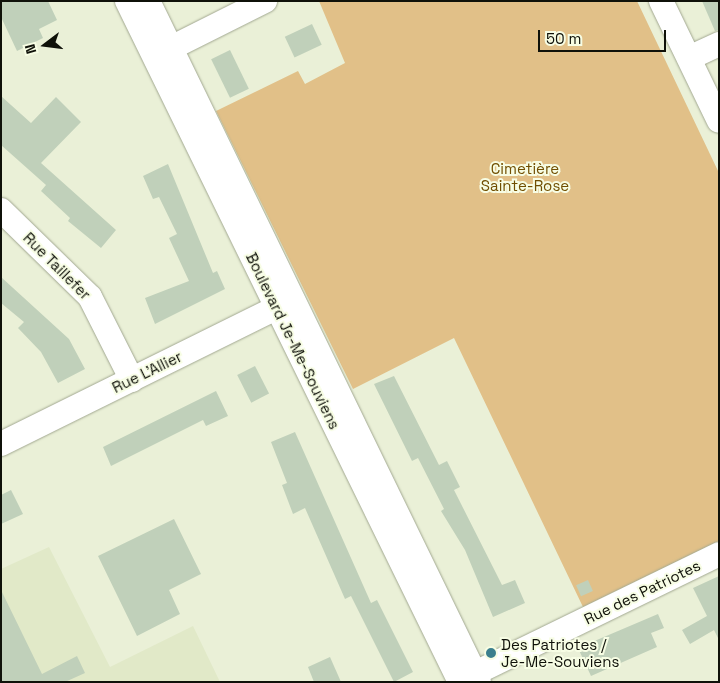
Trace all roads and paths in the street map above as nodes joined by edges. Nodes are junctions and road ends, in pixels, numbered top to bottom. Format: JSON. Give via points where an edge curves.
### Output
{"nodes":[{"id":1,"x":127,"y":1,"type":"edge"},
{"id":2,"x":148,"y":1,"type":"edge"},
{"id":3,"x":265,"y":1,"type":"edge"},
{"id":4,"x":661,"y":1,"type":"edge"},
{"id":5,"x":719,"y":44,"type":"edge"},
{"id":6,"x":163,"y":52,"type":"junction"},
{"id":7,"x":689,"y":58,"type":"junction"},
{"id":8,"x":719,"y":121,"type":"edge"},
{"id":9,"x":1,"y":210,"type":"edge"},
{"id":10,"x":285,"y":303,"type":"junction"},
{"id":11,"x":132,"y":380,"type":"junction"},
{"id":12,"x":1,"y":444,"type":"edge"},
{"id":13,"x":719,"y":554,"type":"edge"},
{"id":14,"x":466,"y":680,"type":"edge"}],
"edges":[{"from":1,"to":6,"type":"street","name":"Boulevard Je-Me-Souviens"},
{"from":2,"to":6,"type":"street","name":"Boulevard Je-Me-Souviens"},
{"from":3,"to":6,"type":"street"},
{"from":4,"to":7,"type":"street"},
{"from":5,"to":7,"type":"street"},
{"from":6,"to":10,"type":"street","name":"Boulevard Je-Me-Souviens"},
{"from":7,"to":8,"type":"street"},
{"from":9,"to":11,"type":"street","name":"Rue Taillefer","via":[[90,296]]},
{"from":10,"to":11,"type":"street","name":"Rue L'Allier"},
{"from":10,"to":14,"type":"street","name":"Boulevard Je-Me-Souviens"},
{"from":11,"to":12,"type":"street","name":"Rue L'Allier"},
{"from":13,"to":14,"type":"street","name":"Rue des Patriotes"}]}
